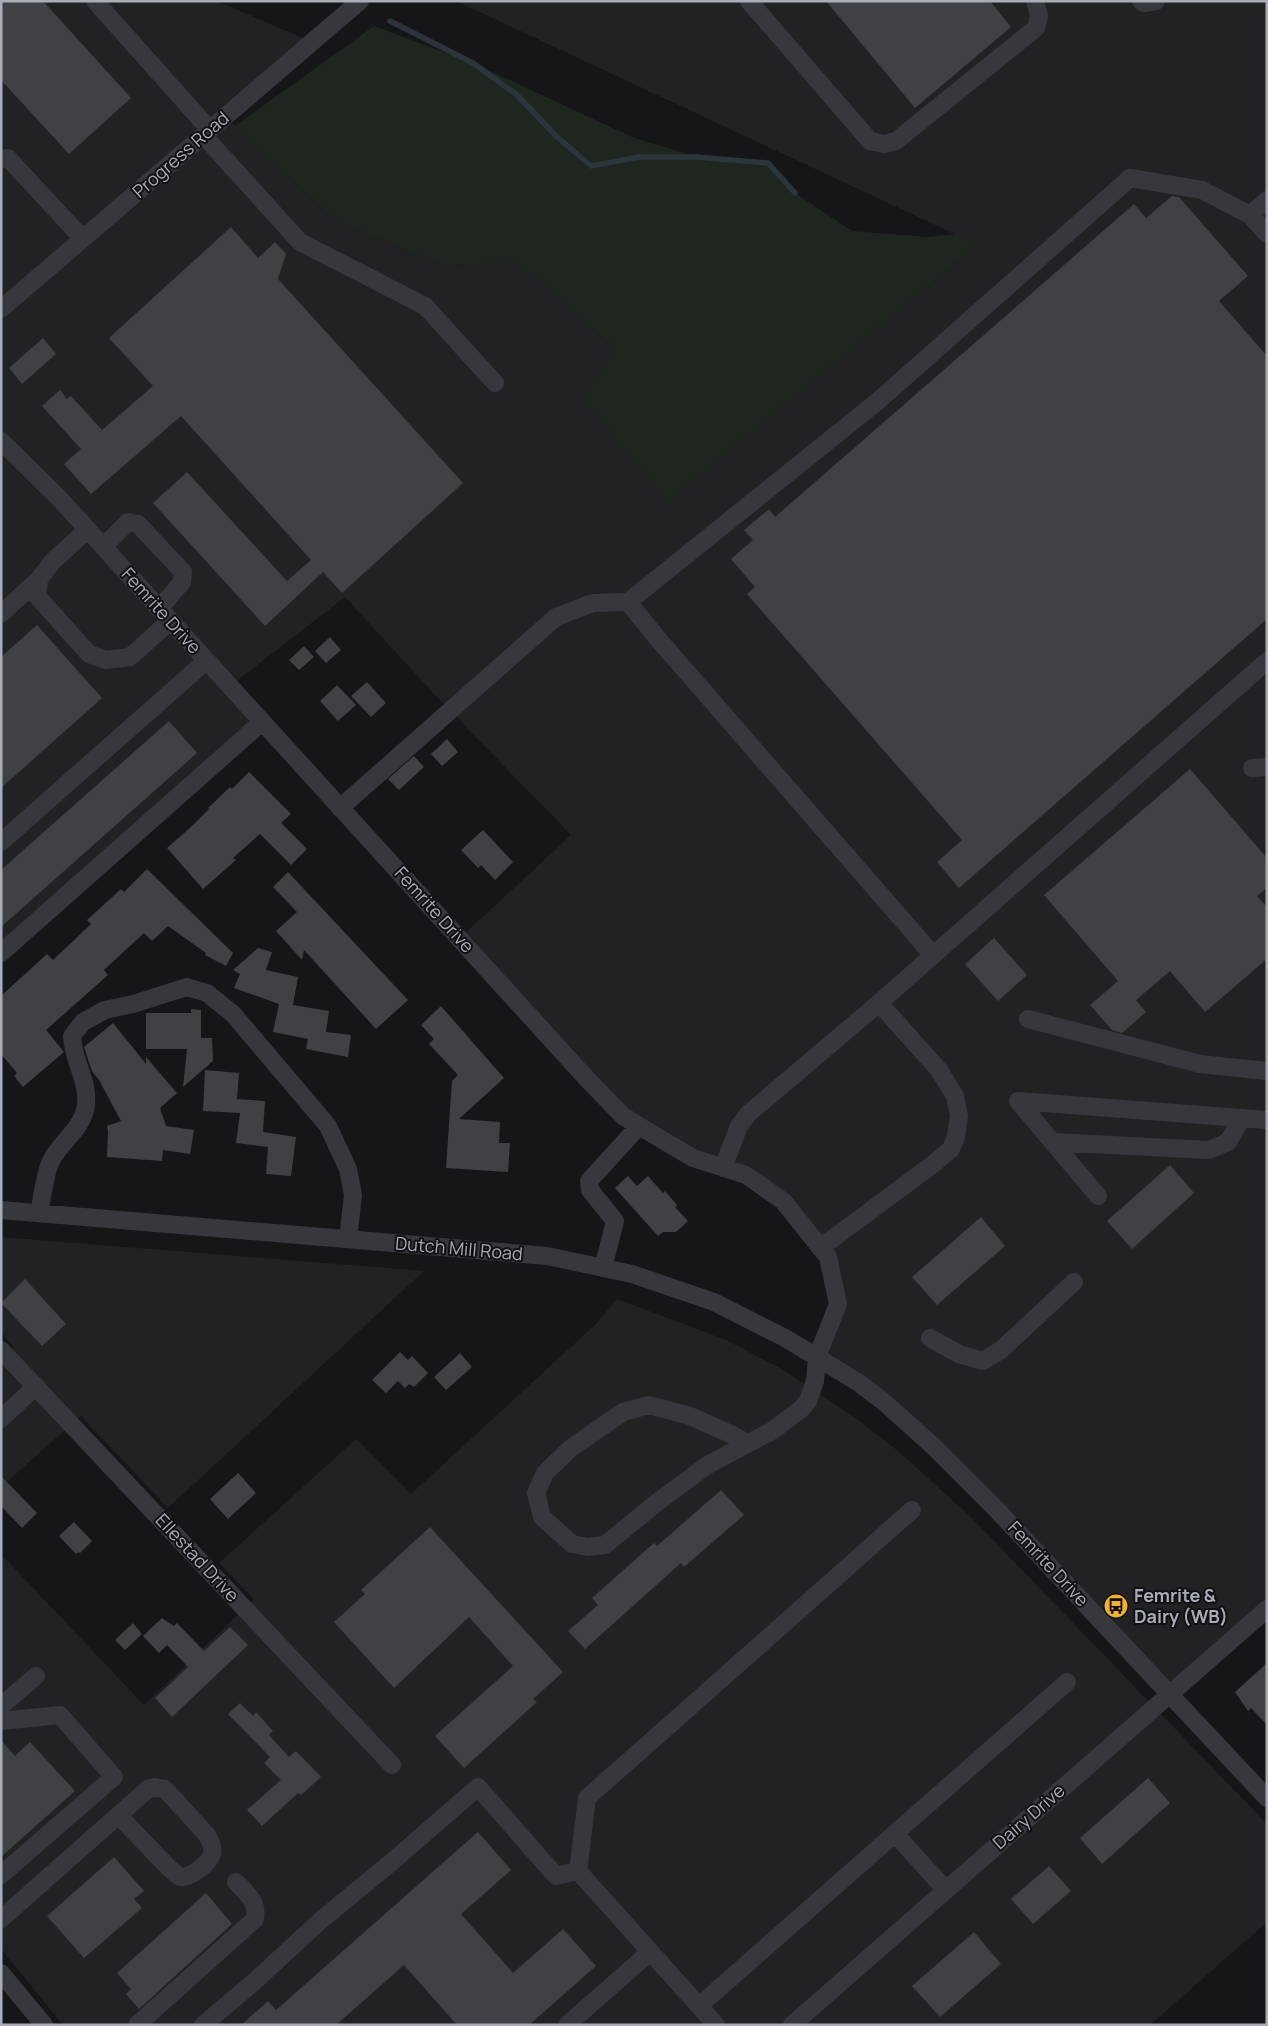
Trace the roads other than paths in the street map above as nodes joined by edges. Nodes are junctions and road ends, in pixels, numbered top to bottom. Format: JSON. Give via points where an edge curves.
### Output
{"nodes":[{"id":1,"x":95,"y":1,"type":"edge"},
{"id":2,"x":360,"y":1,"type":"edge"},
{"id":3,"x":749,"y":1,"type":"edge"},
{"id":4,"x":1035,"y":1,"type":"edge"},
{"id":5,"x":1141,"y":1,"type":"edge"},
{"id":6,"x":1156,"y":1,"type":"edge"},
{"id":7,"x":207,"y":133,"type":"junction"},
{"id":8,"x":3,"y":156,"type":"edge"},
{"id":9,"x":1267,"y":200,"type":"edge"},
{"id":10,"x":1250,"y":215,"type":"junction"},
{"id":11,"x":1267,"y":234,"type":"edge"},
{"id":12,"x":83,"y":239,"type":"junction"},
{"id":13,"x":1,"y":308,"type":"edge"},
{"id":14,"x":495,"y":383,"type":"dead end"},
{"id":15,"x":1,"y":441,"type":"edge"},
{"id":16,"x":87,"y":530,"type":"junction"},
{"id":17,"x":103,"y":547,"type":"junction"},
{"id":18,"x":39,"y":579,"type":"junction"},
{"id":19,"x":628,"y":602,"type":"junction"},
{"id":20,"x":1,"y":614,"type":"edge"},
{"id":21,"x":165,"y":615,"type":"junction"},
{"id":22,"x":206,"y":661,"type":"junction"},
{"id":23,"x":1267,"y":661,"type":"edge"},
{"id":24,"x":262,"y":722,"type":"junction"},
{"id":25,"x":340,"y":808,"type":"junction"},
{"id":26,"x":1,"y":842,"type":"edge"},
{"id":27,"x":1,"y":953,"type":"edge"},
{"id":28,"x":933,"y":955,"type":"junction"},
{"id":29,"x":879,"y":1003,"type":"junction"},
{"id":30,"x":1028,"y":1019,"type":"dead end"},
{"id":31,"x":1267,"y":1071,"type":"edge"},
{"id":32,"x":1242,"y":1118,"type":"junction"},
{"id":33,"x":1267,"y":1120,"type":"edge"},
{"id":34,"x":639,"y":1126,"type":"junction"},
{"id":35,"x":1053,"y":1142,"type":"junction"},
{"id":36,"x":723,"y":1168,"type":"junction"},
{"id":37,"x":1098,"y":1196,"type":"dead end"},
{"id":38,"x":1,"y":1210,"type":"edge"},
{"id":39,"x":39,"y":1213,"type":"junction"},
{"id":40,"x":348,"y":1240,"type":"junction"},
{"id":41,"x":820,"y":1248,"type":"junction"},
{"id":42,"x":603,"y":1268,"type":"junction"},
{"id":43,"x":1074,"y":1282,"type":"dead end"},
{"id":44,"x":930,"y":1338,"type":"dead end"},
{"id":45,"x":1,"y":1350,"type":"edge"},
{"id":46,"x":817,"y":1357,"type":"junction"},
{"id":47,"x":36,"y":1386,"type":"junction"},
{"id":48,"x":884,"y":1402,"type":"joint"},
{"id":49,"x":1,"y":1419,"type":"edge"},
{"id":50,"x":747,"y":1444,"type":"junction"},
{"id":51,"x":912,"y":1510,"type":"dead end"},
{"id":52,"x":1267,"y":1609,"type":"edge"},
{"id":53,"x":36,"y":1676,"type":"dead end"},
{"id":54,"x":1067,"y":1682,"type":"dead end"},
{"id":55,"x":1170,"y":1693,"type":"junction"},
{"id":56,"x":1,"y":1706,"type":"edge"},
{"id":57,"x":1,"y":1721,"type":"edge"},
{"id":58,"x":392,"y":1765,"type":"dead end"},
{"id":59,"x":1267,"y":1798,"type":"edge"},
{"id":60,"x":118,"y":1815,"type":"junction"},
{"id":61,"x":895,"y":1834,"type":"junction"},
{"id":62,"x":578,"y":1871,"type":"junction"},
{"id":63,"x":1,"y":1875,"type":"edge"},
{"id":64,"x":236,"y":1882,"type":"dead end"},
{"id":65,"x":946,"y":1890,"type":"junction"},
{"id":66,"x":1,"y":1919,"type":"edge"},
{"id":67,"x":650,"y":1952,"type":"junction"},
{"id":68,"x":1,"y":1973,"type":"edge"},
{"id":69,"x":699,"y":2006,"type":"junction"},
{"id":70,"x":44,"y":2025,"type":"edge"},
{"id":71,"x":137,"y":2025,"type":"edge"},
{"id":72,"x":203,"y":2025,"type":"edge"},
{"id":73,"x":567,"y":2025,"type":"edge"},
{"id":74,"x":716,"y":2025,"type":"edge"},
{"id":75,"x":792,"y":2025,"type":"edge"}],
"edges":[{"from":1,"to":7,"type":"street"},
{"from":2,"to":7,"type":"street","name":"Progress Road"},
{"from":3,"to":4,"type":"street","via":[[870,141],[884,144],[896,141],[1036,28],[1039,16]]},
{"from":5,"to":6,"type":"street"},
{"from":7,"to":12,"type":"street","name":"Progress Road"},
{"from":7,"to":14,"type":"street","via":[[300,242],[425,306]]},
{"from":8,"to":12,"type":"street"},
{"from":9,"to":10,"type":"street"},
{"from":10,"to":11,"type":"street"},
{"from":10,"to":19,"type":"street","via":[[1202,190],[1130,178],[878,401]]},
{"from":12,"to":13,"type":"street","name":"Progress Road"},
{"from":15,"to":16,"type":"street","name":"Femrite Drive"},
{"from":16,"to":17,"type":"street","name":"Femrite Drive"},
{"from":16,"to":18,"type":"street","via":[[53,561]]},
{"from":17,"to":21,"type":"street","name":"Femrite Drive"},
{"from":17,"to":21,"type":"street","via":[[128,522],[138,524],[151,538],[182,572],[182,582]]},
{"from":18,"to":20,"type":"street"},
{"from":18,"to":21,"type":"street","via":[[37,596],[89,654],[106,660],[130,657]]},
{"from":19,"to":25,"type":"street","via":[[593,603],[556,617]]},
{"from":19,"to":28,"type":"street"},
{"from":21,"to":22,"type":"street","name":"Femrite Drive"},
{"from":22,"to":24,"type":"street","name":"Femrite Drive"},
{"from":22,"to":26,"type":"street"},
{"from":23,"to":28,"type":"street"},
{"from":24,"to":25,"type":"street","name":"Femrite Drive"},
{"from":24,"to":27,"type":"street"},
{"from":25,"to":34,"type":"street","name":"Femrite Drive","via":[[587,1079],[623,1116]]},
{"from":28,"to":29,"type":"street"},
{"from":29,"to":36,"type":"street","via":[[748,1114],[739,1126]]},
{"from":29,"to":41,"type":"street","via":[[940,1070],[955,1096],[959,1116],[956,1137],[951,1148],[932,1165]]},
{"from":30,"to":31,"type":"street","via":[[1200,1064]]},
{"from":32,"to":33,"type":"street"},
{"from":32,"to":35,"type":"street","via":[[1228,1142],[1210,1150]]},
{"from":32,"to":35,"type":"street","via":[[1018,1101]]},
{"from":34,"to":36,"type":"street","name":"Femrite Drive","via":[[693,1158]]},
{"from":34,"to":42,"type":"street","via":[[589,1181],[590,1190],[615,1221]]},
{"from":35,"to":37,"type":"street"},
{"from":36,"to":41,"type":"street","name":"Femrite Drive","via":[[746,1175],[783,1201]]},
{"from":38,"to":39,"type":"street","name":"Dutch Mill Road"},
{"from":39,"to":40,"type":"street","name":"Dutch Mill Road"},
{"from":39,"to":40,"type":"street","via":[[50,1162],[78,1127],[84,1111],[86,1088],[72,1036],[83,1022],[104,1010],[186,987],[208,992],[233,1014],[328,1126],[348,1169],[353,1195]]},
{"from":40,"to":42,"type":"street","name":"Dutch Mill Road","via":[[547,1256]]},
{"from":41,"to":46,"type":"street","name":"Femrite Drive","via":[[828,1257],[838,1304]]},
{"from":42,"to":46,"type":"street","name":"Dutch Mill Road","via":[[632,1274],[714,1302],[787,1338]]},
{"from":43,"to":44,"type":"street","via":[[1001,1350],[983,1360],[959,1354]]},
{"from":45,"to":47,"type":"street","name":"Ellestad Drive"},
{"from":46,"to":48,"type":"street","name":"Dutch Mill Road"},
{"from":46,"to":50,"type":"street","name":"Femrite Drive","via":[[815,1381],[808,1401],[772,1431]]},
{"from":47,"to":49,"type":"street"},
{"from":47,"to":58,"type":"street","name":"Ellestad Drive"},
{"from":48,"to":55,"type":"street","name":"Femrite Drive","via":[[996,1509]]},
{"from":50,"to":50,"type":"street","name":"Femrite Drive","via":[[706,1466],[605,1544],[588,1547],[572,1544],[542,1517],[536,1493],[545,1473],[572,1448],[623,1412],[649,1405],[690,1416]]},
{"from":51,"to":62,"type":"street","via":[[587,1798]]},
{"from":52,"to":55,"type":"street","name":"Dairy Drive"},
{"from":53,"to":56,"type":"street"},
{"from":54,"to":61,"type":"street"},
{"from":55,"to":59,"type":"street","name":"Femrite Drive"},
{"from":55,"to":65,"type":"street","name":"Dairy Drive"},
{"from":57,"to":63,"type":"street","via":[[60,1715],[114,1777]]},
{"from":60,"to":60,"type":"street","via":[[148,1789],[160,1787],[207,1835],[213,1853],[189,1877],[180,1877]]},
{"from":60,"to":66,"type":"street"},
{"from":61,"to":65,"type":"street"},
{"from":61,"to":69,"type":"street"},
{"from":62,"to":67,"type":"street"},
{"from":62,"to":72,"type":"street","via":[[556,1876],[478,1788]]},
{"from":64,"to":71,"type":"street","via":[[254,1902],[257,1909],[255,1919]]},
{"from":65,"to":75,"type":"street","name":"Dairy Drive"},
{"from":67,"to":69,"type":"street"},
{"from":67,"to":73,"type":"street"},
{"from":68,"to":70,"type":"street"},
{"from":69,"to":74,"type":"street"}]}
